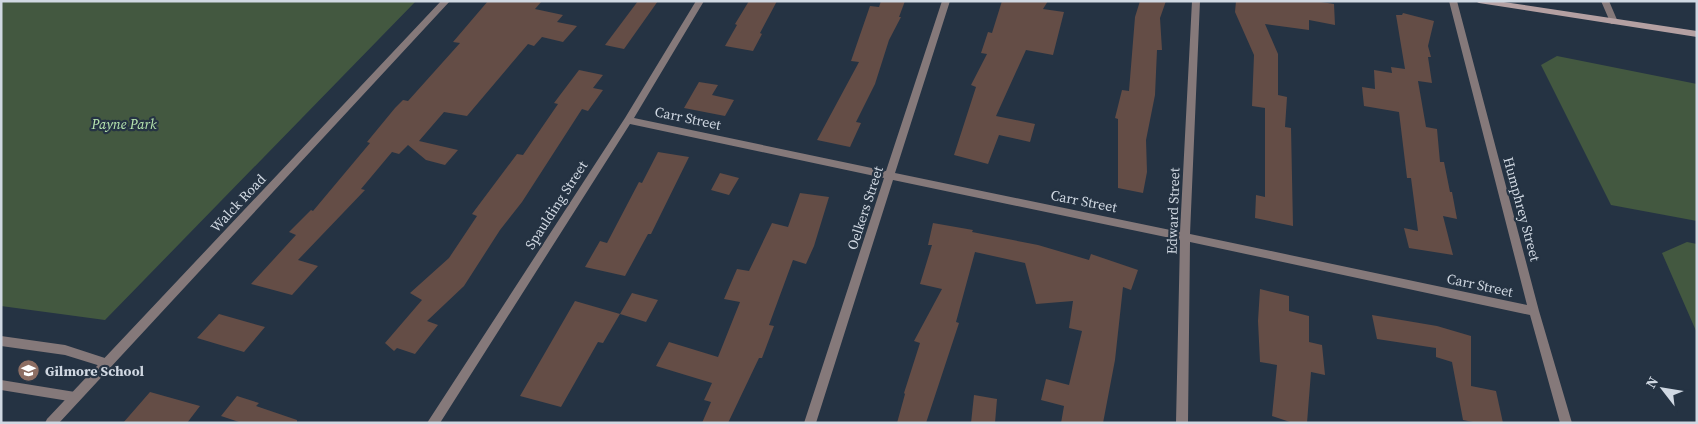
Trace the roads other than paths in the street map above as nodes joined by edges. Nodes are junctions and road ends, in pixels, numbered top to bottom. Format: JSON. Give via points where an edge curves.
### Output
{"nodes":[{"id":1,"x":446,"y":1,"type":"edge"},
{"id":2,"x":700,"y":1,"type":"edge"},
{"id":3,"x":946,"y":1,"type":"edge"},
{"id":4,"x":1196,"y":1,"type":"edge"},
{"id":5,"x":1453,"y":1,"type":"edge"},
{"id":6,"x":1478,"y":1,"type":"edge"},
{"id":7,"x":1605,"y":1,"type":"edge"},
{"id":8,"x":1614,"y":22,"type":"junction"},
{"id":9,"x":1697,"y":34,"type":"edge"},
{"id":10,"x":628,"y":120,"type":"junction"},
{"id":11,"x":890,"y":176,"type":"junction"},
{"id":12,"x":1185,"y":236,"type":"junction"},
{"id":13,"x":1534,"y":311,"type":"junction"},
{"id":14,"x":1,"y":341,"type":"edge"},
{"id":15,"x":107,"y":363,"type":"junction"},
{"id":16,"x":1,"y":385,"type":"edge"},
{"id":17,"x":75,"y":397,"type":"junction"},
{"id":18,"x":51,"y":423,"type":"edge"},
{"id":19,"x":433,"y":423,"type":"edge"},
{"id":20,"x":810,"y":423,"type":"edge"},
{"id":21,"x":1182,"y":423,"type":"edge"},
{"id":22,"x":1566,"y":423,"type":"edge"}],
"edges":[{"from":1,"to":15,"type":"street","name":"Walck Road"},
{"from":2,"to":10,"type":"street","name":"Spaulding Street"},
{"from":3,"to":11,"type":"street","name":"Oelkers Street"},
{"from":4,"to":12,"type":"street","name":"Edward Street"},
{"from":5,"to":13,"type":"street","name":"Humphrey Street"},
{"from":6,"to":8,"type":"street"},
{"from":7,"to":8,"type":"street"},
{"from":8,"to":9,"type":"street"},
{"from":10,"to":11,"type":"street","name":"Carr Street"},
{"from":10,"to":19,"type":"street","name":"Spaulding Street"},
{"from":11,"to":12,"type":"street","name":"Carr Street"},
{"from":11,"to":20,"type":"street","name":"Oelkers Street"},
{"from":12,"to":13,"type":"street","name":"Carr Street"},
{"from":12,"to":21,"type":"street","name":"Edward Street"},
{"from":13,"to":22,"type":"street","name":"Humphrey Street"},
{"from":14,"to":15,"type":"street","via":[[65,350]]},
{"from":15,"to":17,"type":"street","name":"Walck Road"},
{"from":16,"to":17,"type":"street"},
{"from":17,"to":18,"type":"street","name":"Walck Road"}]}
